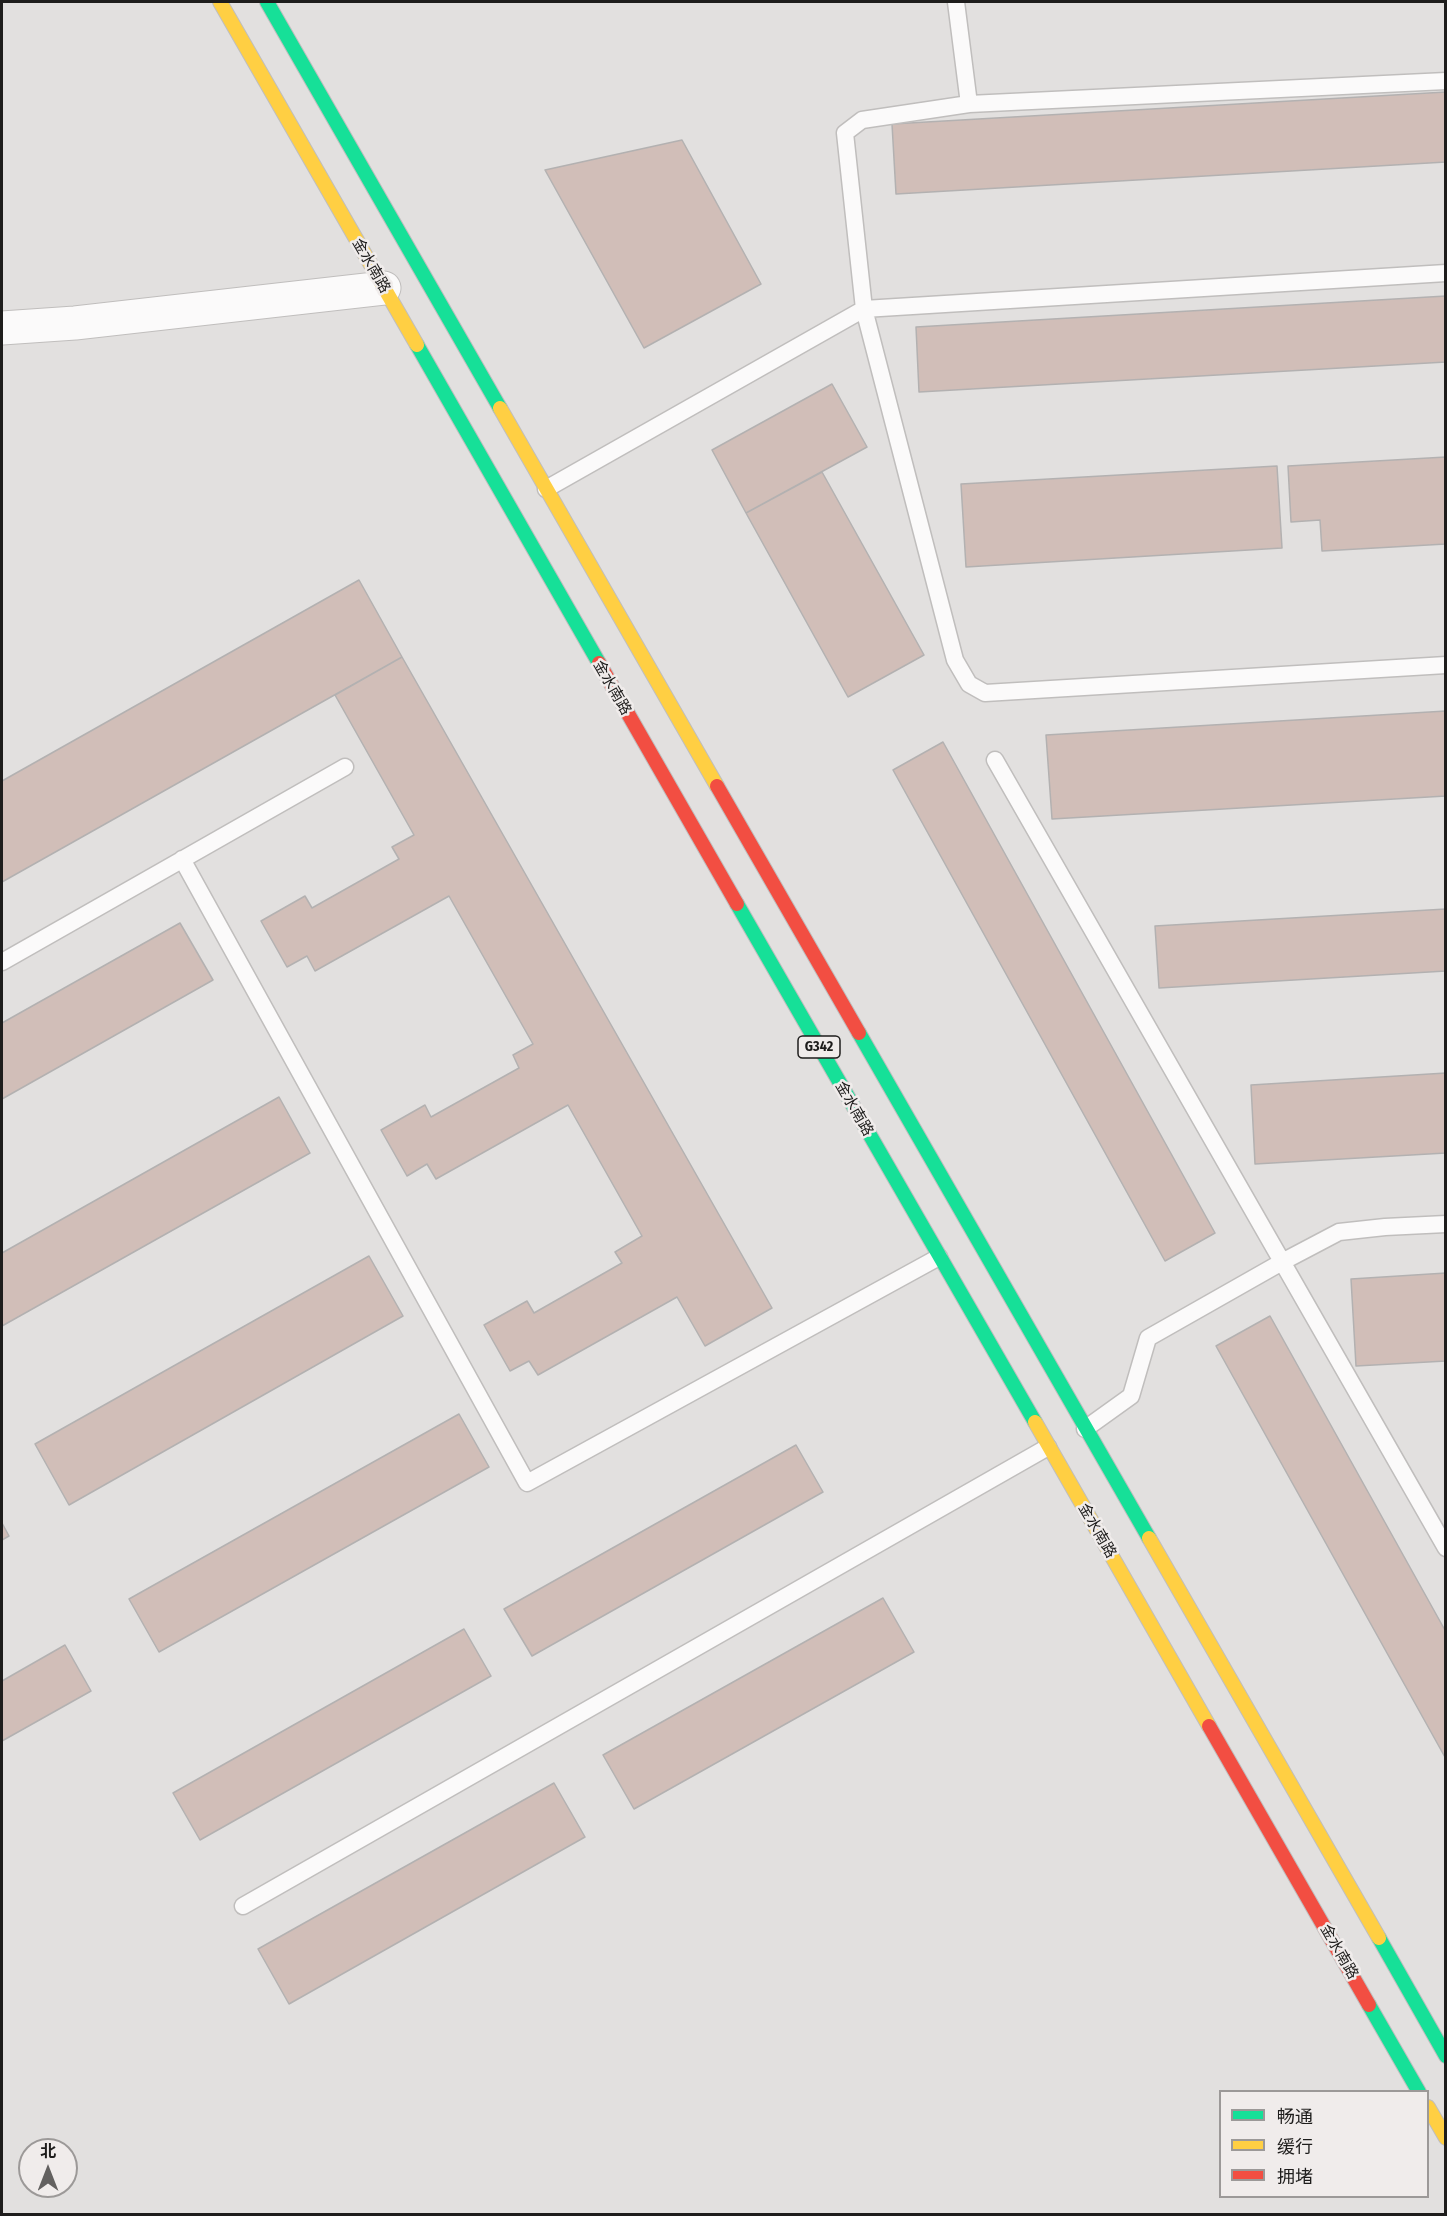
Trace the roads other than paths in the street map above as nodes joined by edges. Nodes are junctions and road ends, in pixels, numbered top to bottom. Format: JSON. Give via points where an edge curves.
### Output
{"nodes":[{"id":1,"x":220,"y":2,"type":"edge"},
{"id":2,"x":267,"y":2,"type":"edge"},
{"id":3,"x":956,"y":2,"type":"edge"},
{"id":4,"x":1446,"y":81,"type":"edge"},
{"id":5,"x":969,"y":104,"type":"junction"},
{"id":6,"x":1446,"y":273,"type":"edge"},
{"id":7,"x":384,"y":288,"type":"junction"},
{"id":8,"x":864,"y":309,"type":"junction"},
{"id":9,"x":2,"y":328,"type":"edge"},
{"id":10,"x":546,"y":489,"type":"junction"},
{"id":11,"x":1446,"y":665,"type":"edge"},
{"id":12,"x":995,"y":760,"type":"dead end"},
{"id":13,"x":345,"y":767,"type":"dead end"},
{"id":14,"x":182,"y":859,"type":"junction"},
{"id":15,"x":2,"y":962,"type":"edge"},
{"id":16,"x":1446,"y":1224,"type":"edge"},
{"id":17,"x":939,"y":1257,"type":"junction"},
{"id":18,"x":1282,"y":1262,"type":"junction"},
{"id":19,"x":1085,"y":1429,"type":"junction"},
{"id":20,"x":1048,"y":1447,"type":"junction"},
{"id":21,"x":1446,"y":1548,"type":"edge"},
{"id":22,"x":243,"y":1906,"type":"dead end"},
{"id":23,"x":1446,"y":2056,"type":"edge"},
{"id":24,"x":1418,"y":2090,"type":"edge"},
{"id":25,"x":1429,"y":2109,"type":"edge"},
{"id":26,"x":1446,"y":2138,"type":"edge"}],
"edges":[{"from":1,"to":7,"type":"highway","name":"金水南路","number":"G342"},
{"from":2,"to":10,"type":"highway","number":"G342"},
{"from":3,"to":5,"type":"lane"},
{"from":4,"to":5,"type":"lane"},
{"from":5,"to":8,"type":"lane","via":[[862,120],[845,133]]},
{"from":6,"to":8,"type":"lane"},
{"from":7,"to":9,"type":"street"},
{"from":7,"to":17,"type":"highway","name":"金水南路","number":"G342"},
{"from":8,"to":10,"type":"lane"},
{"from":8,"to":11,"type":"lane","via":[[955,660],[969,684],[986,693]]},
{"from":10,"to":19,"type":"highway","number":"G342"},
{"from":12,"to":18,"type":"lane"},
{"from":13,"to":14,"type":"lane"},
{"from":14,"to":15,"type":"lane"},
{"from":14,"to":17,"type":"lane","via":[[527,1483]]},
{"from":16,"to":18,"type":"lane","via":[[1339,1232]]},
{"from":17,"to":20,"type":"highway","name":"金水南路","number":"G342"},
{"from":18,"to":19,"type":"lane","via":[[1148,1338],[1131,1396]]},
{"from":18,"to":21,"type":"lane"},
{"from":19,"to":23,"type":"highway","number":"G342"},
{"from":20,"to":22,"type":"lane"},
{"from":20,"to":24,"type":"highway","name":"金水南路","number":"G342"},
{"from":25,"to":26,"type":"highway"}]}
